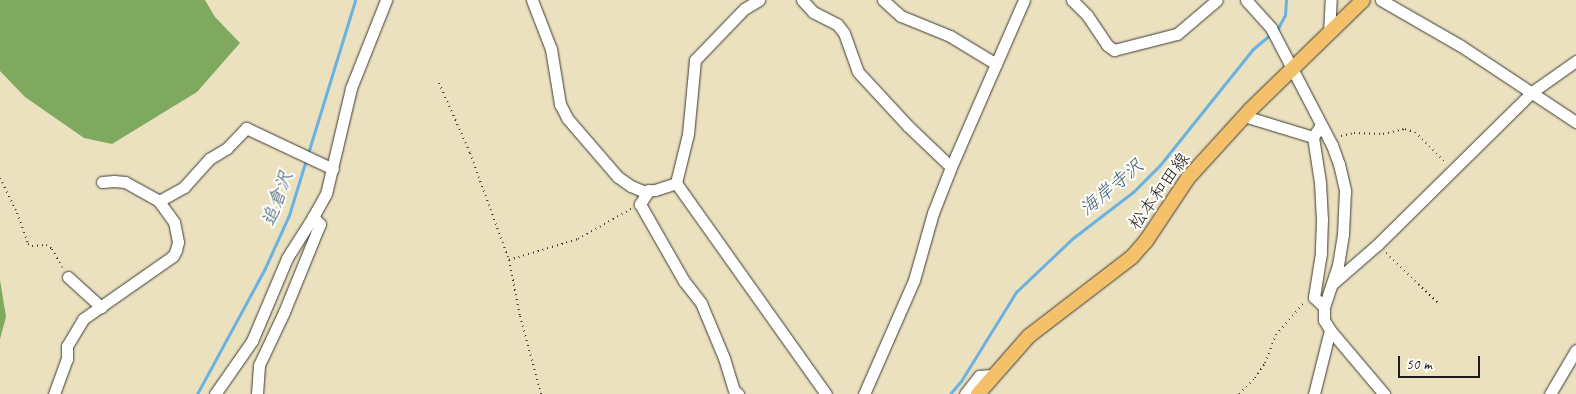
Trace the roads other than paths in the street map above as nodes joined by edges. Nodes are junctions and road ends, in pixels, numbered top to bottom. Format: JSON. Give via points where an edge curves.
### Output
{"nodes":[{"id":1,"x":386,"y":0,"type":"edge"},
{"id":2,"x":532,"y":0,"type":"edge"},
{"id":3,"x":759,"y":0,"type":"edge"},
{"id":4,"x":802,"y":0,"type":"edge"},
{"id":5,"x":883,"y":0,"type":"edge"},
{"id":6,"x":1024,"y":0,"type":"edge"},
{"id":7,"x":1072,"y":0,"type":"edge"},
{"id":8,"x":1217,"y":0,"type":"edge"},
{"id":9,"x":1246,"y":0,"type":"edge"},
{"id":10,"x":1331,"y":0,"type":"edge"},
{"id":11,"x":1363,"y":0,"type":"edge"},
{"id":12,"x":1380,"y":0,"type":"edge"},
{"id":13,"x":1329,"y":33,"type":"junction"},
{"id":14,"x":1576,"y":61,"type":"edge"},
{"id":15,"x":996,"y":64,"type":"junction"},
{"id":16,"x":1292,"y":70,"type":"junction"},
{"id":17,"x":1532,"y":92,"type":"junction"},
{"id":18,"x":1244,"y":116,"type":"junction"},
{"id":19,"x":1576,"y":122,"type":"edge"},
{"id":20,"x":1321,"y":125,"type":"junction"},
{"id":21,"x":1313,"y":137,"type":"junction"},
{"id":22,"x":951,"y":167,"type":"junction"},
{"id":23,"x":333,"y":169,"type":"junction"},
{"id":24,"x":102,"y":182,"type":"dead end"},
{"id":25,"x":676,"y":184,"type":"junction"},
{"id":26,"x":649,"y":190,"type":"junction"},
{"id":27,"x":159,"y":201,"type":"junction"},
{"id":28,"x":313,"y":217,"type":"junction"},
{"id":29,"x":68,"y":277,"type":"road end"},
{"id":30,"x":1332,"y":284,"type":"junction"},
{"id":31,"x":101,"y":307,"type":"junction"},
{"id":32,"x":1324,"y":307,"type":"junction"},
{"id":33,"x":1330,"y":330,"type":"junction"},
{"id":34,"x":1576,"y":350,"type":"edge"},
{"id":35,"x":992,"y":375,"type":"junction"},
{"id":36,"x":54,"y":394,"type":"edge"},
{"id":37,"x":215,"y":394,"type":"edge"},
{"id":38,"x":257,"y":394,"type":"edge"},
{"id":39,"x":738,"y":394,"type":"edge"},
{"id":40,"x":826,"y":394,"type":"edge"},
{"id":41,"x":864,"y":394,"type":"edge"},
{"id":42,"x":964,"y":394,"type":"edge"},
{"id":43,"x":978,"y":394,"type":"edge"},
{"id":44,"x":1314,"y":394,"type":"edge"},
{"id":45,"x":1384,"y":394,"type":"edge"},
{"id":46,"x":1550,"y":394,"type":"edge"}],
"edges":[{"from":1,"to":23,"type":"street","via":[[351,88]]},
{"from":2,"to":26,"type":"street","via":[[551,49],[560,104],[567,118],[618,177],[631,186]]},
{"from":3,"to":25,"type":"street","via":[[744,9],[695,60],[688,134]]},
{"from":4,"to":22,"type":"street","via":[[813,12],[837,24],[844,33],[858,72]]},
{"from":5,"to":15,"type":"street","via":[[902,16],[950,36]]},
{"from":6,"to":15,"type":"street"},
{"from":7,"to":8,"type":"street","via":[[1106,45],[1114,50],[1177,34]]},
{"from":9,"to":16,"type":"street","via":[[1271,28]]},
{"from":10,"to":13,"type":"street"},
{"from":11,"to":13,"type":"main road","name":"松本和田線"},
{"from":12,"to":17,"type":"street","via":[[1461,46]]},
{"from":13,"to":16,"type":"main road","name":"松本和田線"},
{"from":14,"to":17,"type":"street"},
{"from":15,"to":22,"type":"street"},
{"from":16,"to":18,"type":"main road","name":"松本和田線"},
{"from":16,"to":20,"type":"street"},
{"from":17,"to":19,"type":"street"},
{"from":17,"to":30,"type":"street","via":[[1377,245]]},
{"from":18,"to":21,"type":"street"},
{"from":18,"to":35,"type":"main road","name":"松本和田線","via":[[1188,178],[1132,257],[1029,336]]},
{"from":20,"to":21,"type":"street"},
{"from":20,"to":30,"type":"street","via":[[1340,164],[1345,191],[1343,234]]},
{"from":21,"to":32,"type":"street","via":[[1322,219],[1321,254],[1314,297]]},
{"from":22,"to":41,"type":"street","via":[[933,213],[914,280]]},
{"from":23,"to":27,"type":"street","via":[[246,128],[227,148],[209,159],[184,187]]},
{"from":23,"to":28,"type":"street","via":[[326,194]]},
{"from":24,"to":27,"type":"street","via":[[125,182]]},
{"from":25,"to":26,"type":"street"},
{"from":25,"to":40,"type":"street"},
{"from":26,"to":39,"type":"street","via":[[640,204],[684,281],[701,303]]},
{"from":27,"to":31,"type":"street","via":[[174,222],[178,242],[173,256]]},
{"from":28,"to":37,"type":"street","via":[[287,258],[252,342]]},
{"from":28,"to":38,"type":"street","via":[[320,224],[259,365]]},
{"from":29,"to":31,"type":"street"},
{"from":30,"to":32,"type":"street"},
{"from":31,"to":36,"type":"street","via":[[83,319],[67,346],[68,359]]},
{"from":32,"to":33,"type":"street","via":[[1324,320]]},
{"from":33,"to":44,"type":"street"},
{"from":33,"to":45,"type":"street"},
{"from":34,"to":46,"type":"street"},
{"from":35,"to":42,"type":"street","via":[[979,376]]},
{"from":35,"to":43,"type":"main road","name":"松本和田線"}]}
